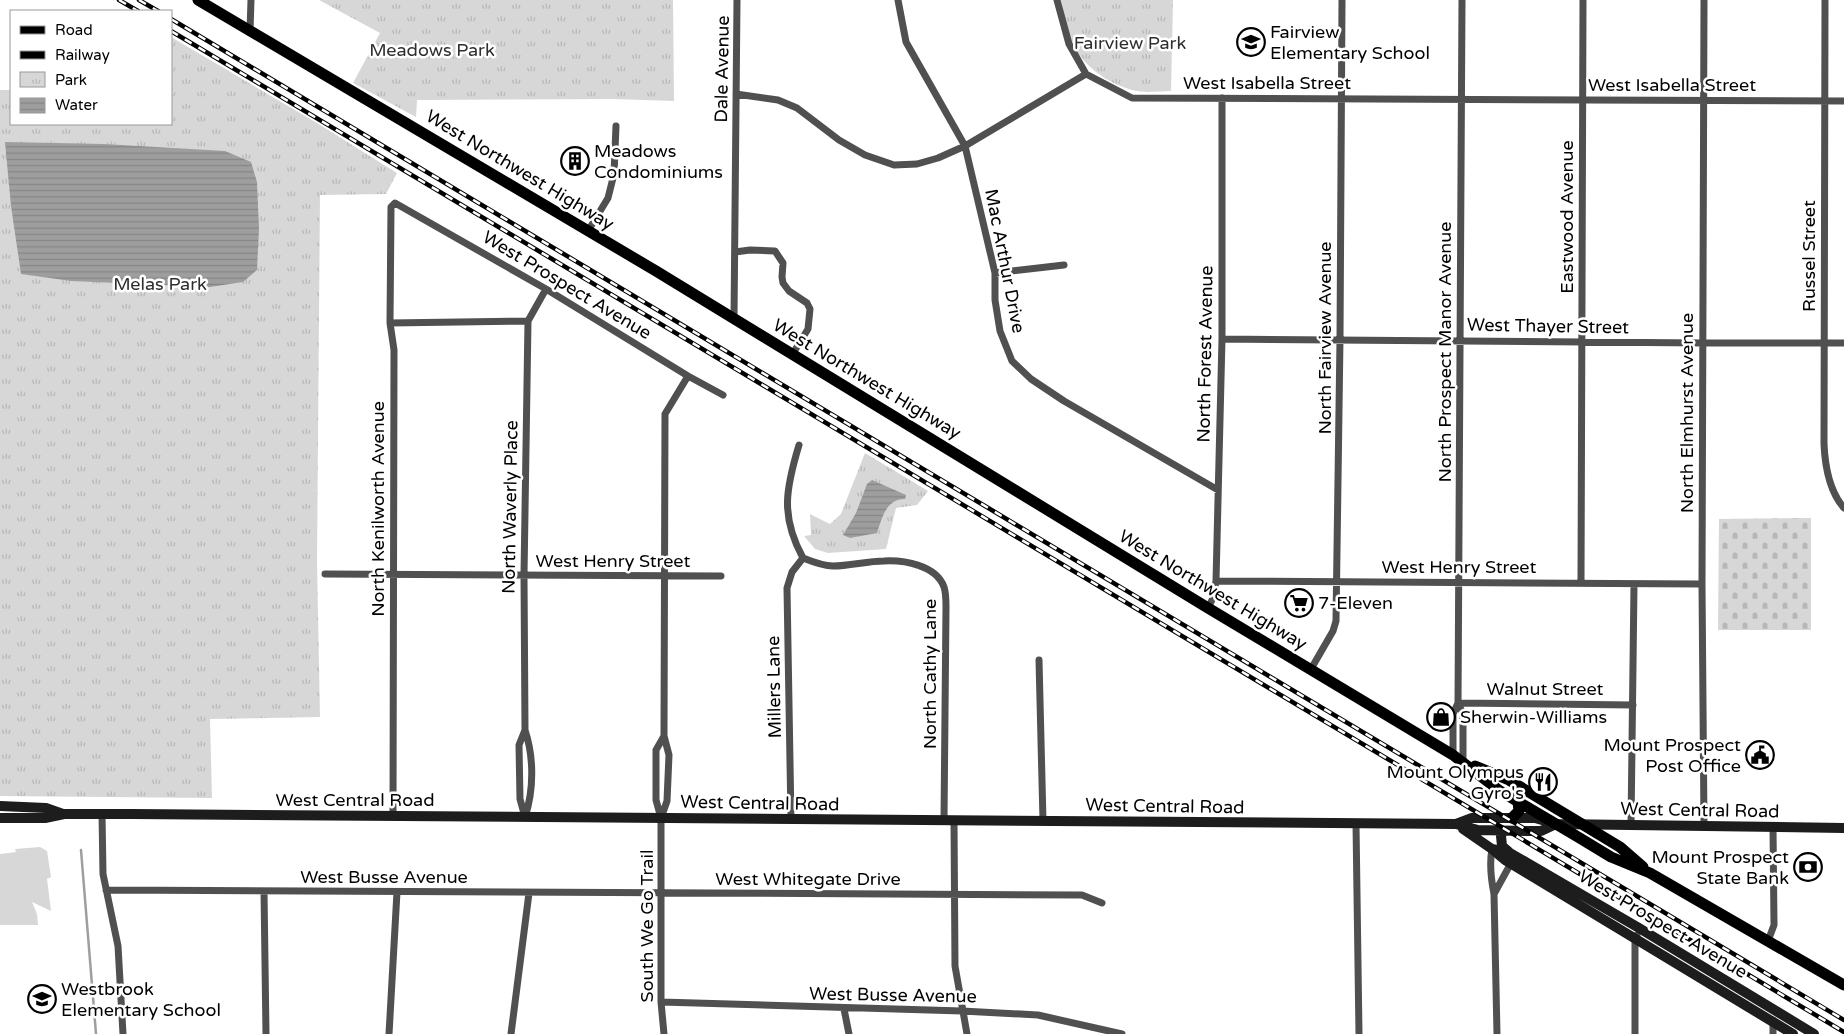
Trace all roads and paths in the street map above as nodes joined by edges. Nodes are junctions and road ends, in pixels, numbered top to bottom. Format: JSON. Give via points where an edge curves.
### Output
{"nodes":[{"id":1,"x":198,"y":0,"type":"edge"},
{"id":2,"x":251,"y":0,"type":"edge"},
{"id":3,"x":737,"y":0,"type":"edge"},
{"id":4,"x":898,"y":0,"type":"edge"},
{"id":5,"x":1057,"y":0,"type":"edge"},
{"id":6,"x":1342,"y":0,"type":"edge"},
{"id":7,"x":1462,"y":0,"type":"edge"},
{"id":8,"x":1583,"y":0,"type":"edge"},
{"id":9,"x":1704,"y":0,"type":"edge"},
{"id":10,"x":1825,"y":0,"type":"edge"},
{"id":11,"x":250,"y":31,"type":"junction"},
{"id":12,"x":1086,"y":74,"type":"junction"},
{"id":13,"x":736,"y":94,"type":"junction"},
{"id":14,"x":1222,"y":98,"type":"junction"},
{"id":15,"x":1461,"y":98,"type":"junction"},
{"id":16,"x":1341,"y":99,"type":"junction"},
{"id":17,"x":1583,"y":99,"type":"junction"},
{"id":18,"x":1704,"y":100,"type":"junction"},
{"id":19,"x":1825,"y":101,"type":"junction"},
{"id":20,"x":1844,"y":101,"type":"edge"},
{"id":21,"x":616,"y":126,"type":"dead end"},
{"id":22,"x":965,"y":146,"type":"junction"},
{"id":23,"x":395,"y":203,"type":"joint"},
{"id":24,"x":588,"y":230,"type":"junction"},
{"id":25,"x":735,"y":252,"type":"junction"},
{"id":26,"x":1064,"y":265,"type":"dead end"},
{"id":27,"x":996,"y":273,"type":"junction"},
{"id":28,"x":546,"y":289,"type":"junction"},
{"id":29,"x":734,"y":319,"type":"junction"},
{"id":30,"x":528,"y":321,"type":"junction"},
{"id":31,"x":390,"y":323,"type":"junction"},
{"id":32,"x":1222,"y":339,"type":"junction"},
{"id":33,"x":1340,"y":339,"type":"junction"},
{"id":34,"x":1460,"y":340,"type":"junction"},
{"id":35,"x":1582,"y":341,"type":"junction"},
{"id":36,"x":1823,"y":342,"type":"junction"},
{"id":37,"x":1844,"y":342,"type":"edge"},
{"id":38,"x":1703,"y":343,"type":"junction"},
{"id":39,"x":792,"y":354,"type":"junction"},
{"id":40,"x":688,"y":376,"type":"junction"},
{"id":41,"x":723,"y":395,"type":"dead end"},
{"id":42,"x":800,"y":445,"type":"dead end"},
{"id":43,"x":1218,"y":490,"type":"junction"},
{"id":44,"x":1844,"y":508,"type":"edge"},
{"id":45,"x":803,"y":558,"type":"junction"},
{"id":46,"x":325,"y":574,"type":"dead end"},
{"id":47,"x":393,"y":574,"type":"junction"},
{"id":48,"x":524,"y":575,"type":"junction"},
{"id":49,"x":721,"y":576,"type":"dead end"},
{"id":50,"x":664,"y":577,"type":"junction"},
{"id":51,"x":1216,"y":580,"type":"junction"},
{"id":52,"x":1337,"y":582,"type":"junction"},
{"id":53,"x":1459,"y":582,"type":"junction"},
{"id":54,"x":1580,"y":583,"type":"junction"},
{"id":55,"x":1702,"y":584,"type":"junction"},
{"id":56,"x":1634,"y":585,"type":"junction"},
{"id":57,"x":1208,"y":608,"type":"junction"},
{"id":58,"x":1039,"y":660,"type":"dead end"},
{"id":59,"x":1311,"y":669,"type":"junction"},
{"id":60,"x":1458,"y":703,"type":"junction"},
{"id":61,"x":1633,"y":704,"type":"junction"},
{"id":62,"x":525,"y":730,"type":"junction"},
{"id":63,"x":664,"y":736,"type":"junction"},
{"id":64,"x":1458,"y":758,"type":"junction"},
{"id":65,"x":1518,"y":802,"type":"junction"},
{"id":66,"x":0,"y":806,"type":"edge"},
{"id":67,"x":64,"y":814,"type":"junction"},
{"id":68,"x":102,"y":814,"type":"junction"},
{"id":69,"x":393,"y":816,"type":"junction"},
{"id":70,"x":525,"y":817,"type":"junction"},
{"id":71,"x":0,"y":818,"type":"edge"},
{"id":72,"x":662,"y":818,"type":"junction"},
{"id":73,"x":1512,"y":818,"type":"junction"},
{"id":74,"x":791,"y":820,"type":"junction"},
{"id":75,"x":949,"y":820,"type":"junction"},
{"id":76,"x":1043,"y":821,"type":"junction"},
{"id":77,"x":1356,"y":824,"type":"junction"},
{"id":78,"x":1456,"y":824,"type":"junction"},
{"id":79,"x":1556,"y":824,"type":"junction"},
{"id":80,"x":1582,"y":825,"type":"junction"},
{"id":81,"x":1631,"y":825,"type":"junction"},
{"id":82,"x":1704,"y":827,"type":"junction"},
{"id":83,"x":1773,"y":827,"type":"junction"},
{"id":84,"x":1844,"y":828,"type":"edge"},
{"id":85,"x":1503,"y":831,"type":"junction"},
{"id":86,"x":1492,"y":849,"type":"junction"},
{"id":87,"x":1509,"y":852,"type":"junction"},
{"id":88,"x":1511,"y":863,"type":"junction"},
{"id":89,"x":1650,"y":873,"type":"junction"},
{"id":90,"x":106,"y":890,"type":"junction"},
{"id":91,"x":264,"y":891,"type":"junction"},
{"id":92,"x":396,"y":892,"type":"junction"},
{"id":93,"x":529,"y":893,"type":"junction"},
{"id":94,"x":662,"y":894,"type":"junction"},
{"id":95,"x":954,"y":894,"type":"junction"},
{"id":96,"x":1494,"y":894,"type":"junction"},
{"id":97,"x":1102,"y":902,"type":"dead end"},
{"id":98,"x":1639,"y":928,"type":"junction"},
{"id":99,"x":1636,"y":940,"type":"junction"},
{"id":100,"x":1768,"y":941,"type":"junction"},
{"id":101,"x":1844,"y":985,"type":"edge"},
{"id":102,"x":661,"y":1002,"type":"junction"},
{"id":103,"x":844,"y":1009,"type":"junction"},
{"id":104,"x":962,"y":1010,"type":"junction"},
{"id":105,"x":1773,"y":1010,"type":"junction"},
{"id":106,"x":1785,"y":1017,"type":"junction"},
{"id":107,"x":1773,"y":1022,"type":"junction"},
{"id":108,"x":1788,"y":1033,"type":"edge"},
{"id":109,"x":123,"y":1034,"type":"edge"},
{"id":110,"x":266,"y":1034,"type":"edge"},
{"id":111,"x":389,"y":1034,"type":"edge"},
{"id":112,"x":511,"y":1034,"type":"edge"},
{"id":113,"x":664,"y":1034,"type":"edge"},
{"id":114,"x":849,"y":1034,"type":"edge"},
{"id":115,"x":967,"y":1034,"type":"edge"},
{"id":116,"x":1119,"y":1034,"type":"edge"},
{"id":117,"x":1359,"y":1034,"type":"edge"},
{"id":118,"x":1497,"y":1034,"type":"edge"},
{"id":119,"x":1635,"y":1034,"type":"edge"},
{"id":120,"x":1773,"y":1034,"type":"edge"},
{"id":121,"x":1814,"y":1034,"type":"edge"}],
"edges":[{"from":1,"to":11,"type":"main road","name":"West Northwest Highway"},
{"from":2,"to":11,"type":"street"},
{"from":3,"to":13,"type":"street","name":"Dale Avenue"},
{"from":4,"to":22,"type":"street","name":"Mac Arthur Drive","via":[[906,42]]},
{"from":5,"to":12,"type":"street","via":[[1069,44]]},
{"from":6,"to":16,"type":"street","name":"North Fairview Avenue"},
{"from":7,"to":15,"type":"street","name":"North Prospect Manor Avenue"},
{"from":8,"to":17,"type":"street","name":"Eastwood Avenue"},
{"from":9,"to":18,"type":"street","name":"North Elmhurst Avenue"},
{"from":10,"to":19,"type":"street","name":"Russel Street"},
{"from":11,"to":24,"type":"main road","name":"West Northwest Highway"},
{"from":12,"to":14,"type":"street","name":"West Isabella Street","via":[[1132,98]]},
{"from":12,"to":22,"type":"street"},
{"from":13,"to":22,"type":"street","via":[[778,100],[797,108],[839,140],[894,165],[917,164]]},
{"from":13,"to":25,"type":"street","name":"Dale Avenue"},
{"from":14,"to":16,"type":"street","name":"West Isabella Street"},
{"from":14,"to":32,"type":"street","name":"North Forest Avenue"},
{"from":15,"to":16,"type":"street","name":"West Isabella Street"},
{"from":15,"to":17,"type":"street","name":"West Isabella Street"},
{"from":15,"to":34,"type":"street","name":"North Prospect Manor Avenue"},
{"from":16,"to":33,"type":"street","name":"North Fairview Avenue"},
{"from":17,"to":18,"type":"street","name":"West Isabella Street"},
{"from":17,"to":35,"type":"street","name":"Eastwood Avenue"},
{"from":18,"to":19,"type":"street","name":"West Isabella Street"},
{"from":18,"to":38,"type":"street","name":"North Elmhurst Avenue"},
{"from":19,"to":20,"type":"street","name":"West Isabella Street"},
{"from":19,"to":36,"type":"street","name":"Russel Street"},
{"from":21,"to":24,"type":"street","via":[[614,174],[608,198]]},
{"from":22,"to":27,"type":"street","name":"Mac Arthur Drive"},
{"from":23,"to":28,"type":"street","name":"West Prospect Avenue"},
{"from":23,"to":31,"type":"street","name":"North Kenilworth Avenue","via":[[390,210]]},
{"from":24,"to":29,"type":"main road","name":"West Northwest Highway"},
{"from":25,"to":29,"type":"street","name":"Dale Avenue"},
{"from":25,"to":39,"type":"street","via":[[775,251],[783,263],[783,283],[807,303],[810,309],[808,329]]},
{"from":26,"to":27,"type":"street"},
{"from":27,"to":43,"type":"street","name":"Mac Arthur Drive","via":[[1000,331],[1012,361],[1030,379]]},
{"from":28,"to":30,"type":"street","name":"North Waverly Place"},
{"from":28,"to":40,"type":"street","name":"West Prospect Avenue"},
{"from":29,"to":39,"type":"main road","name":"West Northwest Highway"},
{"from":30,"to":31,"type":"street"},
{"from":30,"to":48,"type":"street","name":"North Waverly Place"},
{"from":31,"to":47,"type":"street","name":"North Kenilworth Avenue","via":[[394,350]]},
{"from":32,"to":33,"type":"street","name":"West Thayer Street"},
{"from":32,"to":43,"type":"street","name":"North Forest Avenue"},
{"from":33,"to":34,"type":"street","name":"West Thayer Street"},
{"from":33,"to":52,"type":"street","name":"North Fairview Avenue"},
{"from":34,"to":35,"type":"street","name":"West Thayer Street"},
{"from":34,"to":53,"type":"street","name":"North Prospect Manor Avenue"},
{"from":35,"to":38,"type":"street","name":"West Thayer Street"},
{"from":35,"to":54,"type":"street","name":"Eastwood Avenue"},
{"from":36,"to":37,"type":"street","name":"West Thayer Street"},
{"from":36,"to":38,"type":"street","name":"West Thayer Street"},
{"from":36,"to":44,"type":"street","name":"Russel Street","via":[[1825,459],[1828,475]]},
{"from":38,"to":55,"type":"street","name":"North Elmhurst Avenue"},
{"from":39,"to":57,"type":"main road","name":"West Northwest Highway"},
{"from":40,"to":41,"type":"street","name":"West Prospect Avenue"},
{"from":40,"to":50,"type":"street","via":[[666,414]]},
{"from":42,"to":45,"type":"street","via":[[787,499],[793,540]]},
{"from":43,"to":51,"type":"street","name":"North Forest Avenue"},
{"from":45,"to":74,"type":"street","name":"Millers Lane","via":[[792,572],[787,588]]},
{"from":45,"to":75,"type":"street","name":"North Cathy Lane","via":[[833,566],[883,561],[919,566],[937,576],[944,588]]},
{"from":46,"to":47,"type":"street","name":"West Henry Street"},
{"from":47,"to":48,"type":"street","name":"West Henry Street"},
{"from":47,"to":69,"type":"street","name":"North Kenilworth Avenue"},
{"from":48,"to":50,"type":"street","name":"West Henry Street"},
{"from":48,"to":62,"type":"street","name":"North Waverly Place"},
{"from":49,"to":50,"type":"street","name":"West Henry Street"},
{"from":50,"to":63,"type":"street"},
{"from":51,"to":52,"type":"street","name":"West Henry Street"},
{"from":51,"to":57,"type":"street","name":"North Forest Avenue"},
{"from":52,"to":53,"type":"street","name":"West Henry Street"},
{"from":52,"to":59,"type":"street","name":"North Fairview Avenue","via":[[1335,626]]},
{"from":53,"to":54,"type":"street","name":"West Henry Street"},
{"from":53,"to":60,"type":"street","name":"North Prospect Manor Avenue"},
{"from":54,"to":56,"type":"street","name":"West Henry Street"},
{"from":55,"to":56,"type":"street","name":"West Henry Street"},
{"from":55,"to":82,"type":"street","name":"North Elmhurst Avenue"},
{"from":56,"to":61,"type":"street"},
{"from":57,"to":59,"type":"main road","name":"West Northwest Highway"},
{"from":58,"to":76,"type":"street"},
{"from":59,"to":64,"type":"main road","name":"West Northwest Highway"},
{"from":60,"to":61,"type":"street","name":"Walnut Street"},
{"from":60,"to":64,"type":"street","name":"North Prospect Manor Avenue","via":[[1463,714]]},
{"from":60,"to":64,"type":"street","name":"North Prospect Manor Avenue","via":[[1453,714]]},
{"from":61,"to":81,"type":"street"},
{"from":62,"to":70,"type":"street","name":"North Waverly Place","via":[[531,746],[530,800]]},
{"from":62,"to":70,"type":"street","name":"North Waverly Place","via":[[519,744],[520,799]]},
{"from":63,"to":72,"type":"street","via":[[669,755],[667,801]]},
{"from":63,"to":72,"type":"street","via":[[656,750],[656,800]]},
{"from":64,"to":65,"type":"main road","name":"West Northwest Highway"},
{"from":64,"to":80,"type":"main road","name":"West Northwest Highway","via":[[1508,780]]},
{"from":65,"to":73,"type":"main road","via":[[1519,811]]},
{"from":65,"to":79,"type":"main road","name":"West Northwest Highway"},
{"from":66,"to":67,"type":"main road","name":"West Central Road","via":[[46,808]]},
{"from":67,"to":68,"type":"main road","name":"West Central Road"},
{"from":67,"to":71,"type":"main road","name":"West Central Road","via":[[45,818]]},
{"from":68,"to":69,"type":"main road","name":"West Central Road"},
{"from":68,"to":90,"type":"street","via":[[102,874]]},
{"from":69,"to":70,"type":"main road","name":"West Central Road"},
{"from":70,"to":72,"type":"main road","name":"West Central Road"},
{"from":72,"to":74,"type":"main road","name":"West Central Road"},
{"from":72,"to":94,"type":"street","name":"South We Go Trail"},
{"from":73,"to":78,"type":"main road","name":"West Central Road","via":[[1472,818]]},
{"from":73,"to":79,"type":"main road","name":"West Central Road","via":[[1535,818]]},
{"from":74,"to":75,"type":"main road","name":"West Central Road"},
{"from":75,"to":76,"type":"main road","name":"West Central Road"},
{"from":75,"to":95,"type":"street","name":"North Cathy Lane"},
{"from":76,"to":77,"type":"main road","name":"West Central Road"},
{"from":77,"to":78,"type":"main road","name":"West Central Road"},
{"from":77,"to":117,"type":"street"},
{"from":78,"to":85,"type":"main road","name":"West Central Road","via":[[1478,830]]},
{"from":78,"to":86,"type":"main road","name":"West Prospect Avenue"},
{"from":79,"to":80,"type":"main road","name":"West Central Road"},
{"from":79,"to":85,"type":"main road","name":"West Central Road","via":[[1541,831]]},
{"from":79,"to":89,"type":"main road","name":"West Northwest Highway","via":[[1611,857]]},
{"from":80,"to":81,"type":"main road","name":"West Central Road"},
{"from":80,"to":89,"type":"main road","name":"West Northwest Highway","via":[[1620,847]]},
{"from":81,"to":82,"type":"main road","name":"West Central Road"},
{"from":82,"to":83,"type":"main road","name":"West Central Road"},
{"from":83,"to":84,"type":"main road","name":"West Central Road"},
{"from":83,"to":100,"type":"street","via":[[1774,925]]},
{"from":85,"to":87,"type":"main road","via":[[1502,846]]},
{"from":86,"to":87,"type":"main road","name":"West Prospect Avenue"},
{"from":86,"to":88,"type":"main road","name":"West Prospect Avenue"},
{"from":86,"to":96,"type":"street"},
{"from":87,"to":98,"type":"main road","name":"West Prospect Avenue"},
{"from":88,"to":96,"type":"street"},
{"from":88,"to":99,"type":"main road","name":"West Prospect Avenue"},
{"from":89,"to":100,"type":"main road","name":"West Northwest Highway"},
{"from":90,"to":91,"type":"street","name":"West Busse Avenue"},
{"from":90,"to":109,"type":"street","via":[[118,946]]},
{"from":91,"to":92,"type":"street","name":"West Busse Avenue"},
{"from":91,"to":110,"type":"street"},
{"from":92,"to":93,"type":"street","name":"West Busse Avenue"},
{"from":92,"to":111,"type":"street"},
{"from":93,"to":94,"type":"street","name":"West Busse Avenue"},
{"from":93,"to":112,"type":"street"},
{"from":94,"to":95,"type":"street","name":"West Whitegate Drive"},
{"from":94,"to":102,"type":"street","name":"South We Go Trail"},
{"from":95,"to":97,"type":"street","name":"West Whitegate Drive","via":[[1082,895]]},
{"from":95,"to":104,"type":"street","name":"North Cathy Lane","via":[[955,966]]},
{"from":96,"to":118,"type":"street"},
{"from":98,"to":99,"type":"street"},
{"from":98,"to":105,"type":"main road","name":"West Prospect Avenue"},
{"from":99,"to":107,"type":"main road","name":"West Prospect Avenue"},
{"from":99,"to":119,"type":"street"},
{"from":100,"to":101,"type":"main road","name":"West Northwest Highway"},
{"from":102,"to":103,"type":"street","name":"West Busse Avenue"},
{"from":102,"to":113,"type":"street","name":"South We Go Trail"},
{"from":103,"to":104,"type":"street","name":"West Busse Avenue"},
{"from":103,"to":114,"type":"street"},
{"from":104,"to":115,"type":"street","name":"North Cathy Lane"},
{"from":104,"to":116,"type":"street","name":"West Busse Avenue","via":[[1038,1015]]},
{"from":105,"to":106,"type":"main road","name":"West Prospect Avenue"},
{"from":105,"to":107,"type":"street"},
{"from":106,"to":108,"type":"street"},
{"from":106,"to":121,"type":"main road","name":"West Prospect Avenue"},
{"from":107,"to":108,"type":"main road","name":"West Prospect Avenue"},
{"from":107,"to":120,"type":"street"}]}
